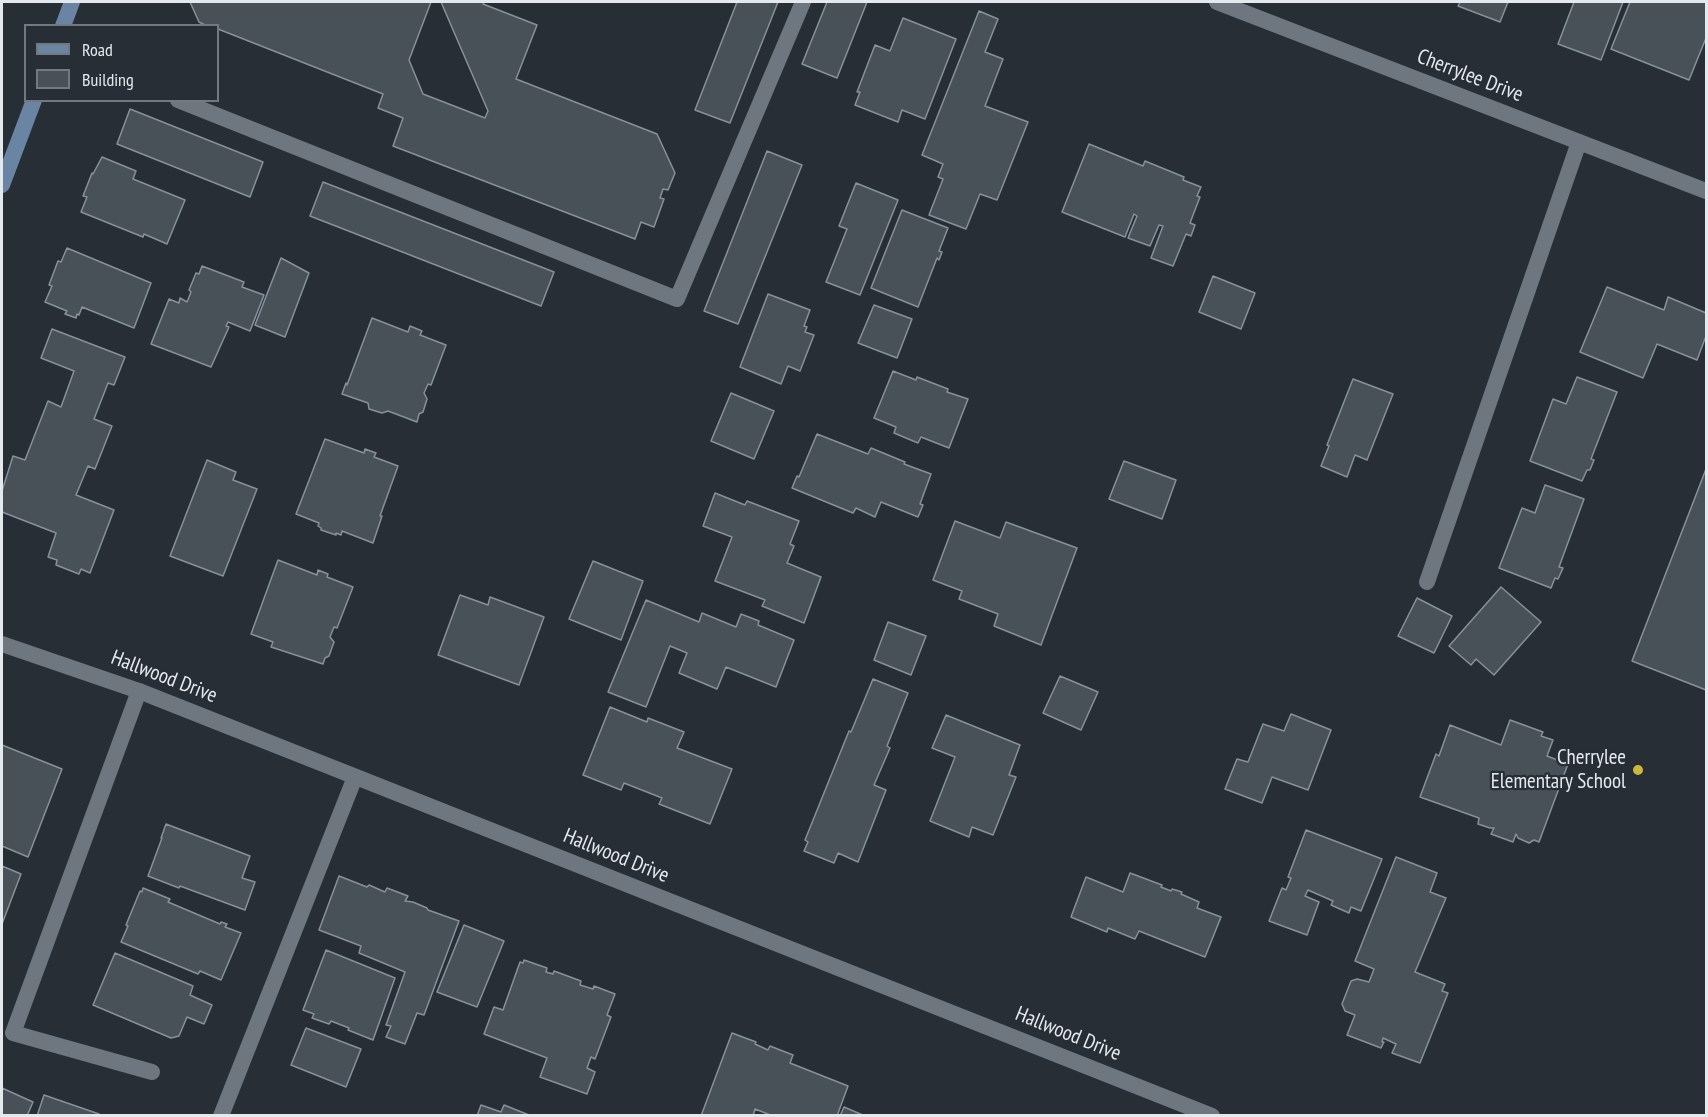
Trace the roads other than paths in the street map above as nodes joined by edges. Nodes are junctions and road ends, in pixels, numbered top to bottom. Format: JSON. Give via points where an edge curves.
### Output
{"nodes":[{"id":1,"x":72,"y":2,"type":"edge"},
{"id":2,"x":803,"y":2,"type":"edge"},
{"id":3,"x":1217,"y":2,"type":"edge"},
{"id":4,"x":64,"y":24,"type":"edge"},
{"id":5,"x":33,"y":102,"type":"edge"},
{"id":6,"x":183,"y":102,"type":"edge"},
{"id":7,"x":1579,"y":142,"type":"junction"},
{"id":8,"x":2,"y":185,"type":"edge"},
{"id":9,"x":1707,"y":191,"type":"edge"},
{"id":10,"x":1427,"y":582,"type":"dead end"},
{"id":11,"x":2,"y":644,"type":"edge"},
{"id":12,"x":140,"y":691,"type":"junction"},
{"id":13,"x":356,"y":777,"type":"junction"},
{"id":14,"x":152,"y":1072,"type":"dead end"},
{"id":15,"x":221,"y":1116,"type":"edge"},
{"id":16,"x":1212,"y":1116,"type":"edge"}],
"edges":[{"from":1,"to":4,"type":"main road"},
{"from":2,"to":6,"type":"street","via":[[677,298]]},
{"from":3,"to":7,"type":"street","name":"Cherrylee Drive"},
{"from":5,"to":8,"type":"main road"},
{"from":7,"to":9,"type":"street","name":"Cherrylee Drive"},
{"from":7,"to":10,"type":"street"},
{"from":11,"to":12,"type":"street","name":"Hallwood Drive"},
{"from":12,"to":13,"type":"street","name":"Hallwood Drive"},
{"from":12,"to":14,"type":"street","via":[[13,1033]]},
{"from":13,"to":15,"type":"street"},
{"from":13,"to":16,"type":"street","name":"Hallwood Drive"}]}
